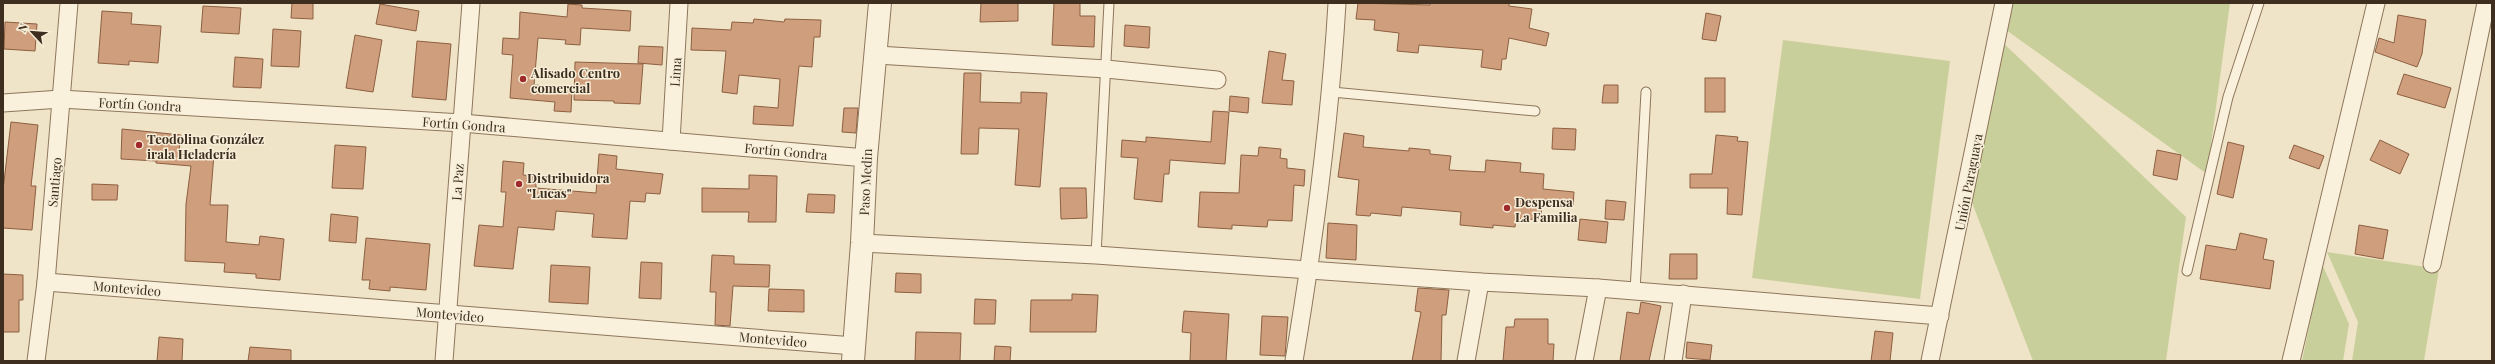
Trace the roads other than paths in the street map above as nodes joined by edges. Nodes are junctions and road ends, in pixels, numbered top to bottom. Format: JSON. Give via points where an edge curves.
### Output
{"nodes":[{"id":1,"x":69,"y":3,"type":"edge"},
{"id":2,"x":471,"y":3,"type":"edge"},
{"id":3,"x":680,"y":3,"type":"edge"},
{"id":4,"x":880,"y":3,"type":"edge"},
{"id":5,"x":1109,"y":3,"type":"edge"},
{"id":6,"x":1337,"y":3,"type":"edge"},
{"id":7,"x":2004,"y":3,"type":"edge"},
{"id":8,"x":2259,"y":3,"type":"edge"},
{"id":9,"x":2376,"y":3,"type":"edge"},
{"id":10,"x":2486,"y":3,"type":"edge"},
{"id":11,"x":877,"y":55,"type":"junction"},
{"id":12,"x":1106,"y":69,"type":"junction"},
{"id":13,"x":1217,"y":80,"type":"dead end"},
{"id":14,"x":1332,"y":92,"type":"junction"},
{"id":15,"x":1646,"y":92,"type":"dead end"},
{"id":16,"x":61,"y":99,"type":"junction"},
{"id":17,"x":3,"y":103,"type":"edge"},
{"id":18,"x":1535,"y":111,"type":"dead end"},
{"id":19,"x":462,"y":123,"type":"junction"},
{"id":20,"x":671,"y":141,"type":"junction"},
{"id":21,"x":866,"y":158,"type":"junction"},
{"id":22,"x":862,"y":243,"type":"junction"},
{"id":23,"x":1096,"y":255,"type":"junction"},
{"id":24,"x":2432,"y":264,"type":"dead end"},
{"id":25,"x":1309,"y":270,"type":"junction"},
{"id":26,"x":2187,"y":271,"type":"dead end"},
{"id":27,"x":46,"y":282,"type":"junction"},
{"id":28,"x":1480,"y":282,"type":"junction"},
{"id":29,"x":1598,"y":288,"type":"junction"},
{"id":30,"x":1635,"y":291,"type":"junction"},
{"id":31,"x":1683,"y":294,"type":"junction"},
{"id":32,"x":448,"y":314,"type":"junction"},
{"id":33,"x":1940,"y":316,"type":"junction"},
{"id":34,"x":854,"y":353,"type":"edge"},
{"id":35,"x":36,"y":361,"type":"edge"},
{"id":36,"x":444,"y":361,"type":"edge"},
{"id":37,"x":1294,"y":361,"type":"edge"},
{"id":38,"x":1466,"y":361,"type":"edge"},
{"id":39,"x":1584,"y":361,"type":"edge"},
{"id":40,"x":1673,"y":361,"type":"edge"},
{"id":41,"x":1930,"y":361,"type":"edge"},
{"id":42,"x":2291,"y":361,"type":"edge"}],
"edges":[{"from":1,"to":16,"type":"street","name":"Santiago"},
{"from":2,"to":19,"type":"street","name":"La Paz"},
{"from":3,"to":20,"type":"street","name":"Lima"},
{"from":4,"to":11,"type":"street","name":"Paso Medin"},
{"from":5,"to":12,"type":"lane"},
{"from":6,"to":14,"type":"street"},
{"from":7,"to":33,"type":"street","name":"Unión Paraguaya"},
{"from":8,"to":26,"type":"lane","via":[[2228,97]]},
{"from":9,"to":42,"type":"street"},
{"from":10,"to":24,"type":"street"},
{"from":11,"to":12,"type":"street"},
{"from":11,"to":21,"type":"street","name":"Paso Medin"},
{"from":12,"to":13,"type":"street"},
{"from":12,"to":23,"type":"lane"},
{"from":14,"to":18,"type":"lane"},
{"from":14,"to":25,"type":"street"},
{"from":15,"to":30,"type":"lane"},
{"from":16,"to":17,"type":"street","name":"Fortín Gondra"},
{"from":16,"to":19,"type":"street","name":"Fortín Gondra"},
{"from":16,"to":27,"type":"street","name":"Santiago"},
{"from":19,"to":20,"type":"street","name":"Fortín Gondra"},
{"from":19,"to":32,"type":"street","name":"La Paz"},
{"from":20,"to":21,"type":"street","name":"Fortín Gondra"},
{"from":21,"to":22,"type":"street","name":"Paso Medin"},
{"from":22,"to":23,"type":"street"},
{"from":22,"to":34,"type":"street","name":"Paso Medin"},
{"from":23,"to":25,"type":"street"},
{"from":25,"to":28,"type":"street"},
{"from":25,"to":37,"type":"street"},
{"from":27,"to":32,"type":"street","name":"Montevideo"},
{"from":27,"to":35,"type":"street","name":"Santiago"},
{"from":28,"to":29,"type":"street"},
{"from":28,"to":38,"type":"street"},
{"from":29,"to":30,"type":"street"},
{"from":29,"to":39,"type":"street"},
{"from":30,"to":31,"type":"street"},
{"from":31,"to":33,"type":"street"},
{"from":31,"to":40,"type":"street"},
{"from":32,"to":34,"type":"street","name":"Montevideo"},
{"from":32,"to":36,"type":"street","name":"La Paz"},
{"from":33,"to":41,"type":"street","name":"Unión Paraguaya"}]}
